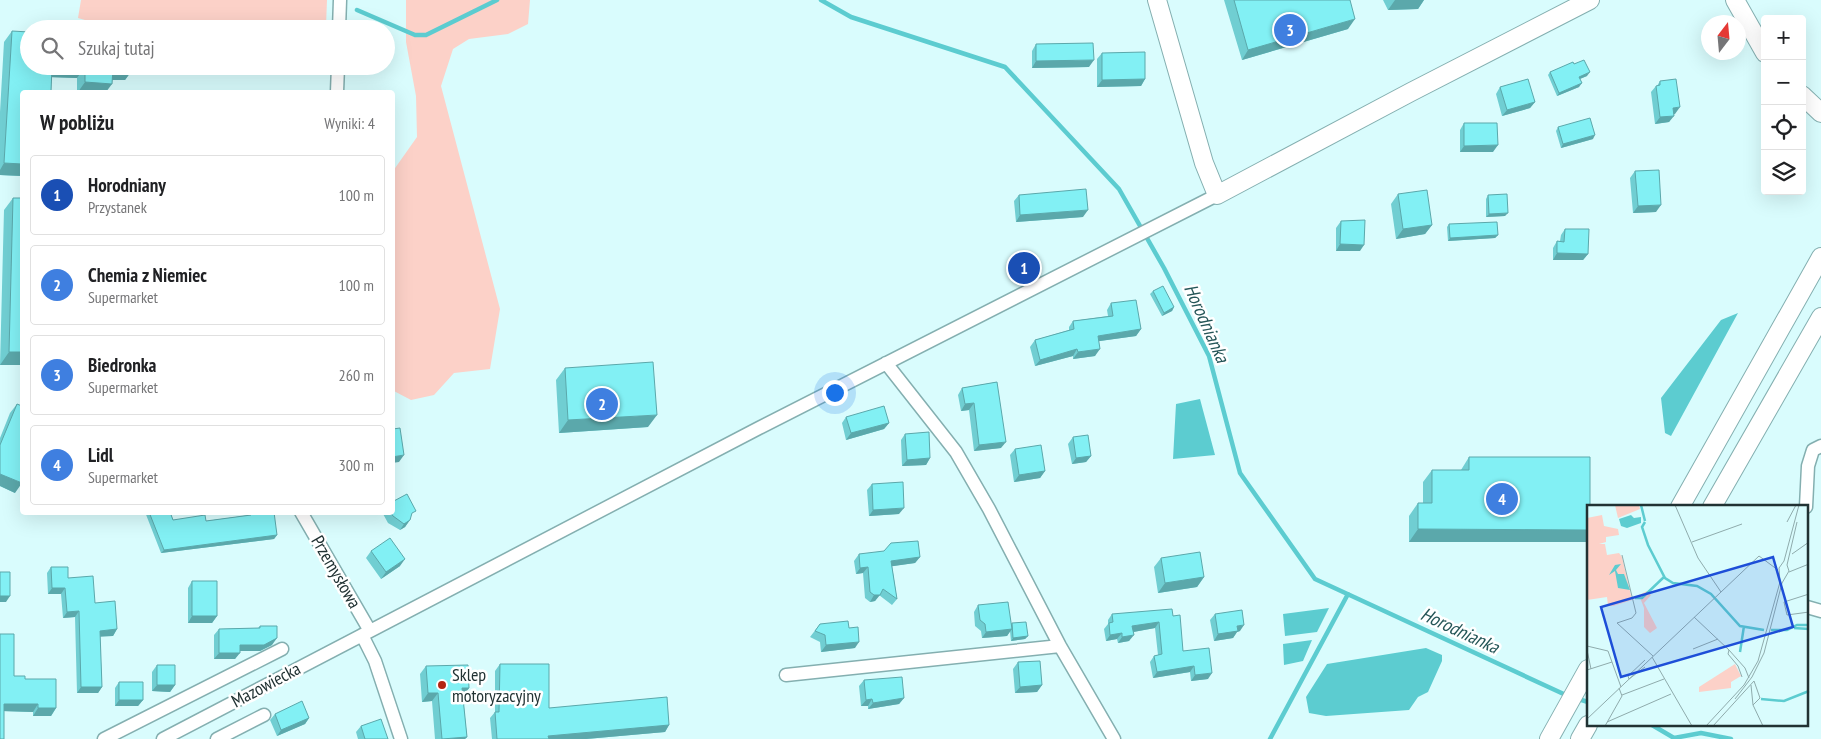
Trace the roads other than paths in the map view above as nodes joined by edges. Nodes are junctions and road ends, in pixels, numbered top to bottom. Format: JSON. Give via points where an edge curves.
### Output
{"nodes":[{"id":1,"x":340,"y":0,"type":"edge"},
{"id":2,"x":1157,"y":0,"type":"edge"},
{"id":3,"x":1590,"y":0,"type":"edge"},
{"id":4,"x":1735,"y":0,"type":"edge"},
{"id":5,"x":339,"y":20,"type":"edge"},
{"id":6,"x":1761,"y":46,"type":"edge"},
{"id":7,"x":338,"y":75,"type":"edge"},
{"id":8,"x":337,"y":90,"type":"edge"},
{"id":9,"x":1806,"y":91,"type":"edge"},
{"id":10,"x":1821,"y":97,"type":"edge"},
{"id":11,"x":1806,"y":99,"type":"edge"},
{"id":12,"x":1821,"y":113,"type":"edge"},
{"id":13,"x":1217,"y":195,"type":"junction"},
{"id":14,"x":1821,"y":257,"type":"edge"},
{"id":15,"x":1821,"y":317,"type":"edge"},
{"id":16,"x":886,"y":363,"type":"junction"},
{"id":17,"x":1817,"y":448,"type":"edge"},
{"id":18,"x":1681,"y":505,"type":"edge"},
{"id":19,"x":1713,"y":505,"type":"edge"},
{"id":20,"x":1806,"y":505,"type":"edge"},
{"id":21,"x":303,"y":515,"type":"edge"},
{"id":22,"x":1808,"y":607,"type":"edge"},
{"id":23,"x":1821,"y":611,"type":"edge"},
{"id":24,"x":366,"y":633,"type":"junction"},
{"id":25,"x":1060,"y":646,"type":"junction"},
{"id":26,"x":282,"y":649,"type":"dead end"},
{"id":27,"x":1587,"y":671,"type":"edge"},
{"id":28,"x":786,"y":675,"type":"dead end"},
{"id":29,"x":264,"y":715,"type":"dead end"},
{"id":30,"x":1552,"y":734,"type":"edge"},
{"id":31,"x":104,"y":739,"type":"edge"},
{"id":32,"x":163,"y":739,"type":"edge"},
{"id":33,"x":217,"y":739,"type":"edge"},
{"id":34,"x":401,"y":739,"type":"edge"},
{"id":35,"x":1114,"y":739,"type":"edge"}],
"edges":[{"from":1,"to":5,"type":"street"},
{"from":2,"to":13,"type":"street","via":[[1204,163]]},
{"from":3,"to":13,"type":"street"},
{"from":4,"to":6,"type":"street"},
{"from":7,"to":8,"type":"street"},
{"from":9,"to":10,"type":"street"},
{"from":11,"to":12,"type":"street"},
{"from":13,"to":16,"type":"street","name":"Mazowiecka"},
{"from":14,"to":18,"type":"street"},
{"from":15,"to":19,"type":"street"},
{"from":16,"to":24,"type":"street","name":"Mazowiecka"},
{"from":16,"to":25,"type":"street","via":[[956,452]]},
{"from":17,"to":20,"type":"street","via":[[1808,466]]},
{"from":21,"to":24,"type":"street","name":"Przemysłowa"},
{"from":22,"to":23,"type":"street"},
{"from":24,"to":32,"type":"street","name":"Mazowiecka"},
{"from":24,"to":34,"type":"street","name":"Przemysłowa"},
{"from":25,"to":28,"type":"street"},
{"from":25,"to":35,"type":"street"},
{"from":26,"to":31,"type":"street"},
{"from":27,"to":30,"type":"street"},
{"from":29,"to":33,"type":"street"}]}
